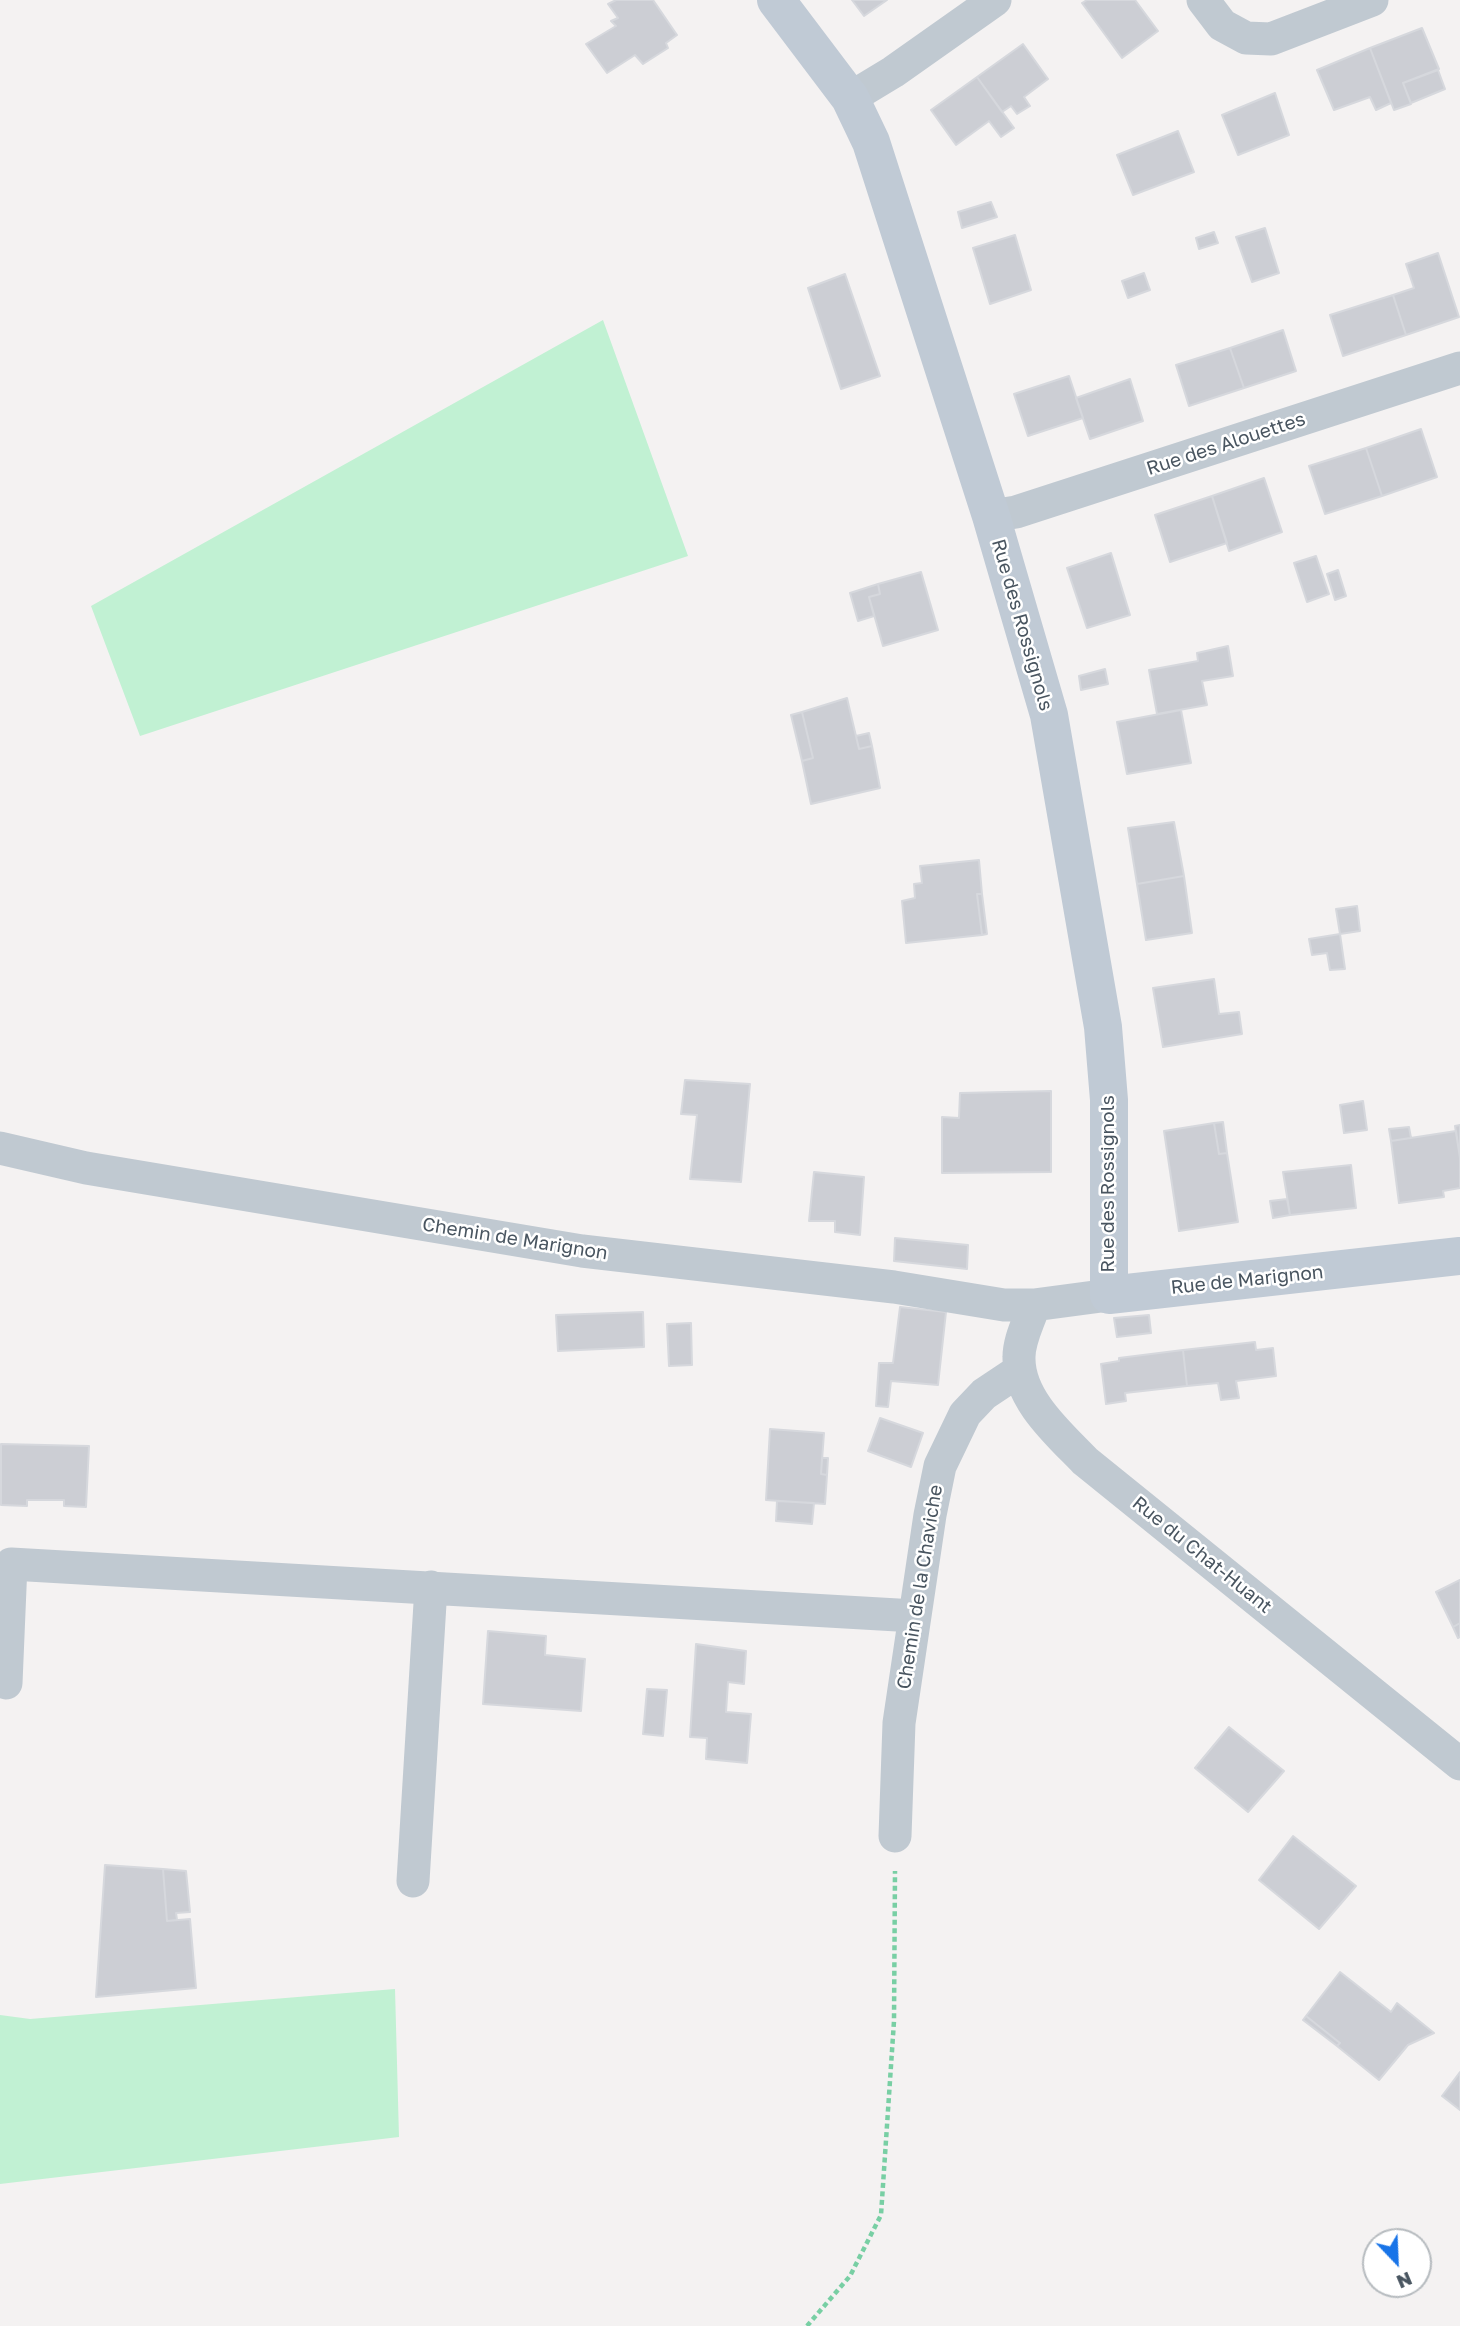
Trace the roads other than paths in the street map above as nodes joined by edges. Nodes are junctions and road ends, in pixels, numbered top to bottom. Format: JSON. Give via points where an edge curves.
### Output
{"nodes":[{"id":1,"x":776,"y":0,"type":"edge"},
{"id":2,"x":995,"y":0,"type":"edge"},
{"id":3,"x":1203,"y":0,"type":"edge"},
{"id":4,"x":1372,"y":0,"type":"edge"},
{"id":5,"x":850,"y":98,"type":"junction"},
{"id":6,"x":1460,"y":368,"type":"edge"},
{"id":7,"x":991,"y":516,"type":"junction"},
{"id":8,"x":0,"y":1148,"type":"edge"},
{"id":9,"x":1460,"y":1256,"type":"edge"},
{"id":10,"x":1109,"y":1295,"type":"junction"},
{"id":11,"x":1034,"y":1305,"type":"junction"},
{"id":12,"x":1020,"y":1370,"type":"junction"},
{"id":13,"x":431,"y":1587,"type":"junction"},
{"id":14,"x":915,"y":1616,"type":"junction"},
{"id":15,"x":6,"y":1683,"type":"dead end"},
{"id":16,"x":1460,"y":1764,"type":"edge"},
{"id":17,"x":895,"y":1836,"type":"road end"},
{"id":18,"x":413,"y":1881,"type":"dead end"}],
"edges":[{"from":1,"to":5,"type":"street","name":"Rue des Rossignols"},
{"from":2,"to":5,"type":"street"},
{"from":3,"to":4,"type":"street","via":[[1222,25],[1245,38],[1271,40]]},
{"from":5,"to":7,"type":"street","name":"Rue des Rossignols","via":[[871,142]]},
{"from":6,"to":7,"type":"street","name":"Rue des Alouettes","via":[[1016,512]]},
{"from":7,"to":10,"type":"street","name":"Rue des Rossignols","via":[[1049,715],[1103,1027],[1109,1100]]},
{"from":8,"to":11,"type":"street","name":"Chemin de Marignon","via":[[86,1168],[582,1251],[894,1287],[1004,1305]]},
{"from":9,"to":10,"type":"street","name":"Rue de Marignon"},
{"from":10,"to":11,"type":"street","name":"Rue de Marignon"},
{"from":11,"to":12,"type":"street","name":"Rue du Chat-Huant","via":[[1022,1336]]},
{"from":12,"to":14,"type":"street","name":"Chemin de la Chaviche","via":[[984,1394],[965,1414],[940,1466]]},
{"from":12,"to":16,"type":"street","name":"Rue du Chat-Huant","via":[[1038,1412],[1085,1461]]},
{"from":13,"to":14,"type":"street"},
{"from":13,"to":15,"type":"street","via":[[11,1564]]},
{"from":13,"to":18,"type":"street"},
{"from":14,"to":17,"type":"street","name":"Chemin de la Chaviche","via":[[899,1723]]}]}
